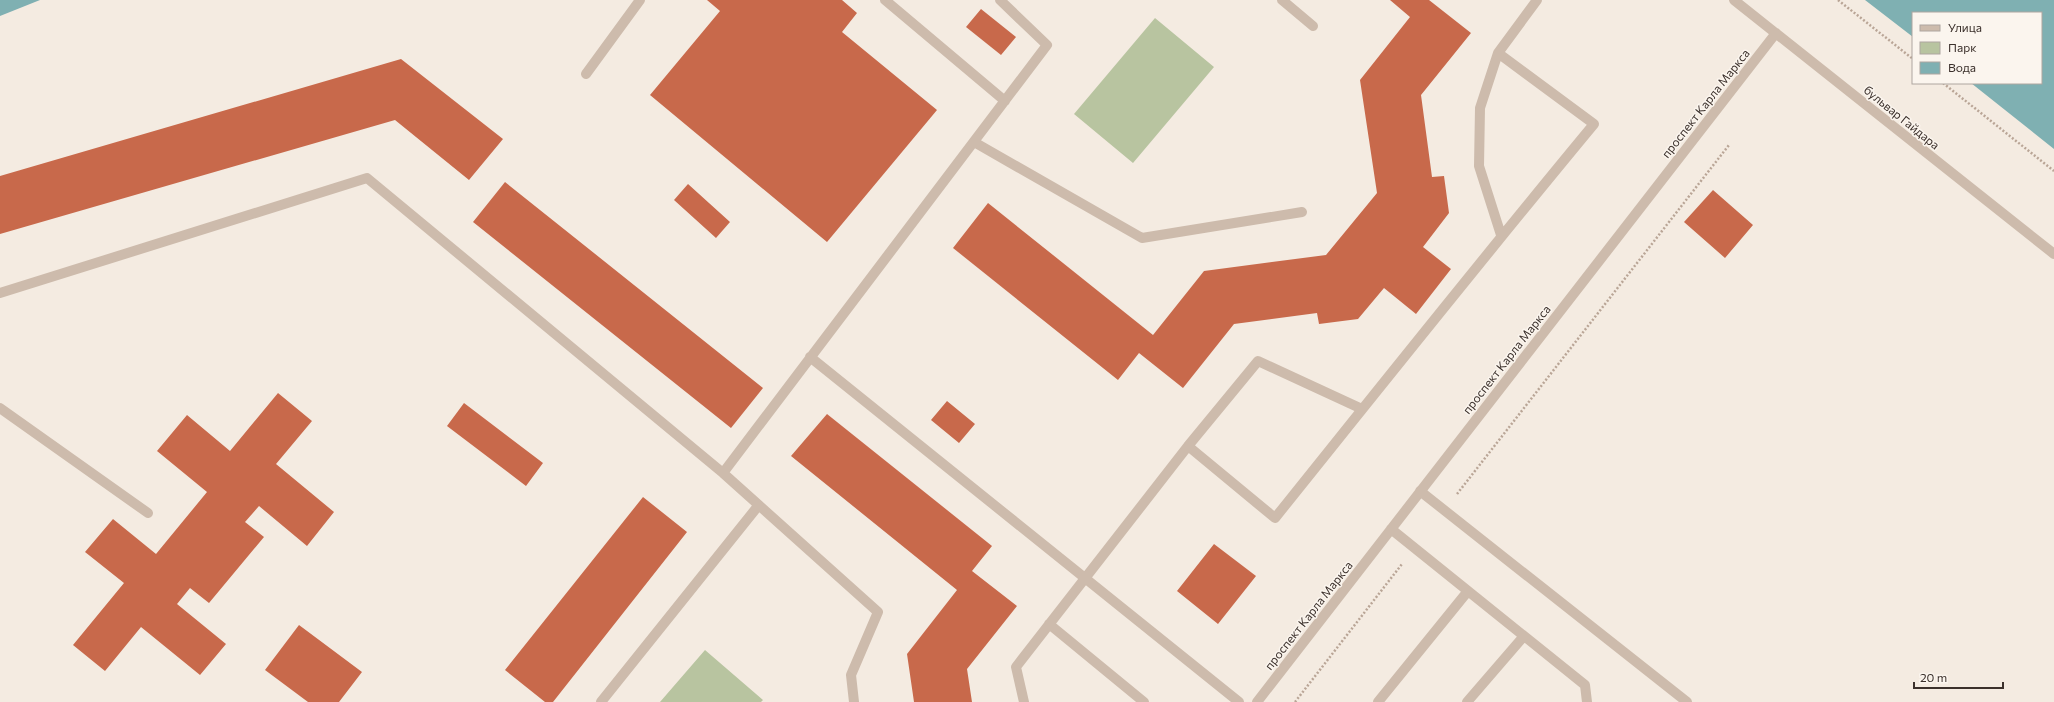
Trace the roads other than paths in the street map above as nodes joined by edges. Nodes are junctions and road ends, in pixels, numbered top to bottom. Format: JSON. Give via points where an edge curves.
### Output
{"nodes":[{"id":1,"x":640,"y":0,"type":"edge"},
{"id":2,"x":885,"y":0,"type":"edge"},
{"id":3,"x":1000,"y":0,"type":"edge"},
{"id":4,"x":1282,"y":0,"type":"edge"},
{"id":5,"x":1537,"y":0,"type":"edge"},
{"id":6,"x":1734,"y":0,"type":"edge"},
{"id":7,"x":1313,"y":26,"type":"dead end"},
{"id":8,"x":1776,"y":33,"type":"junction"},
{"id":9,"x":1498,"y":53,"type":"junction"},
{"id":10,"x":586,"y":74,"type":"dead end"},
{"id":11,"x":1004,"y":101,"type":"junction"},
{"id":12,"x":974,"y":142,"type":"junction"},
{"id":13,"x":1302,"y":212,"type":"dead end"},
{"id":14,"x":1501,"y":236,"type":"junction"},
{"id":15,"x":2054,"y":254,"type":"edge"},
{"id":16,"x":0,"y":293,"type":"edge"},
{"id":17,"x":810,"y":357,"type":"junction"},
{"id":18,"x":0,"y":408,"type":"edge"},
{"id":19,"x":1362,"y":409,"type":"junction"},
{"id":20,"x":1188,"y":446,"type":"junction"},
{"id":21,"x":723,"y":473,"type":"junction"},
{"id":22,"x":1420,"y":491,"type":"junction"},
{"id":23,"x":758,"y":506,"type":"junction"},
{"id":24,"x":148,"y":513,"type":"dead end"},
{"id":25,"x":1391,"y":529,"type":"junction"},
{"id":26,"x":1084,"y":577,"type":"junction"},
{"id":27,"x":1468,"y":591,"type":"junction"},
{"id":28,"x":1049,"y":624,"type":"junction"},
{"id":29,"x":1524,"y":636,"type":"junction"},
{"id":30,"x":601,"y":702,"type":"edge"},
{"id":31,"x":854,"y":702,"type":"edge"},
{"id":32,"x":1024,"y":702,"type":"edge"},
{"id":33,"x":1144,"y":702,"type":"edge"},
{"id":34,"x":1240,"y":702,"type":"edge"},
{"id":35,"x":1257,"y":702,"type":"edge"},
{"id":36,"x":1378,"y":702,"type":"edge"},
{"id":37,"x":1467,"y":702,"type":"edge"},
{"id":38,"x":1587,"y":702,"type":"edge"},
{"id":39,"x":1687,"y":702,"type":"edge"}],
"edges":[{"from":1,"to":10,"type":"street"},
{"from":2,"to":11,"type":"street"},
{"from":3,"to":11,"type":"street","via":[[1047,45]]},
{"from":4,"to":7,"type":"street"},
{"from":5,"to":9,"type":"street"},
{"from":6,"to":8,"type":"street","name":"бульвар Гайдара"},
{"from":8,"to":15,"type":"street","name":"бульвар Гайдара"},
{"from":8,"to":22,"type":"street","name":"проспект Карла Маркса"},
{"from":9,"to":14,"type":"street","via":[[1480,108],[1479,166]]},
{"from":9,"to":14,"type":"street","via":[[1594,124]]},
{"from":11,"to":12,"type":"street"},
{"from":12,"to":13,"type":"street","via":[[1142,238]]},
{"from":12,"to":17,"type":"street"},
{"from":14,"to":19,"type":"street"},
{"from":16,"to":21,"type":"street","via":[[368,178]]},
{"from":17,"to":21,"type":"street"},
{"from":17,"to":26,"type":"street"},
{"from":18,"to":24,"type":"street"},
{"from":19,"to":20,"type":"street","via":[[1258,361]]},
{"from":19,"to":20,"type":"street","via":[[1275,518]]},
{"from":20,"to":26,"type":"street"},
{"from":21,"to":23,"type":"street"},
{"from":22,"to":25,"type":"street","name":"проспект Карла Маркса"},
{"from":22,"to":39,"type":"street"},
{"from":23,"to":30,"type":"street"},
{"from":23,"to":31,"type":"street","via":[[878,612],[851,675]]},
{"from":25,"to":27,"type":"street"},
{"from":25,"to":35,"type":"street","name":"проспект Карла Маркса"},
{"from":26,"to":28,"type":"street"},
{"from":26,"to":34,"type":"street"},
{"from":27,"to":29,"type":"street"},
{"from":27,"to":36,"type":"street"},
{"from":28,"to":32,"type":"street","via":[[1016,667]]},
{"from":28,"to":33,"type":"street"},
{"from":29,"to":37,"type":"street"},
{"from":29,"to":38,"type":"street","via":[[1586,685]]}]}
